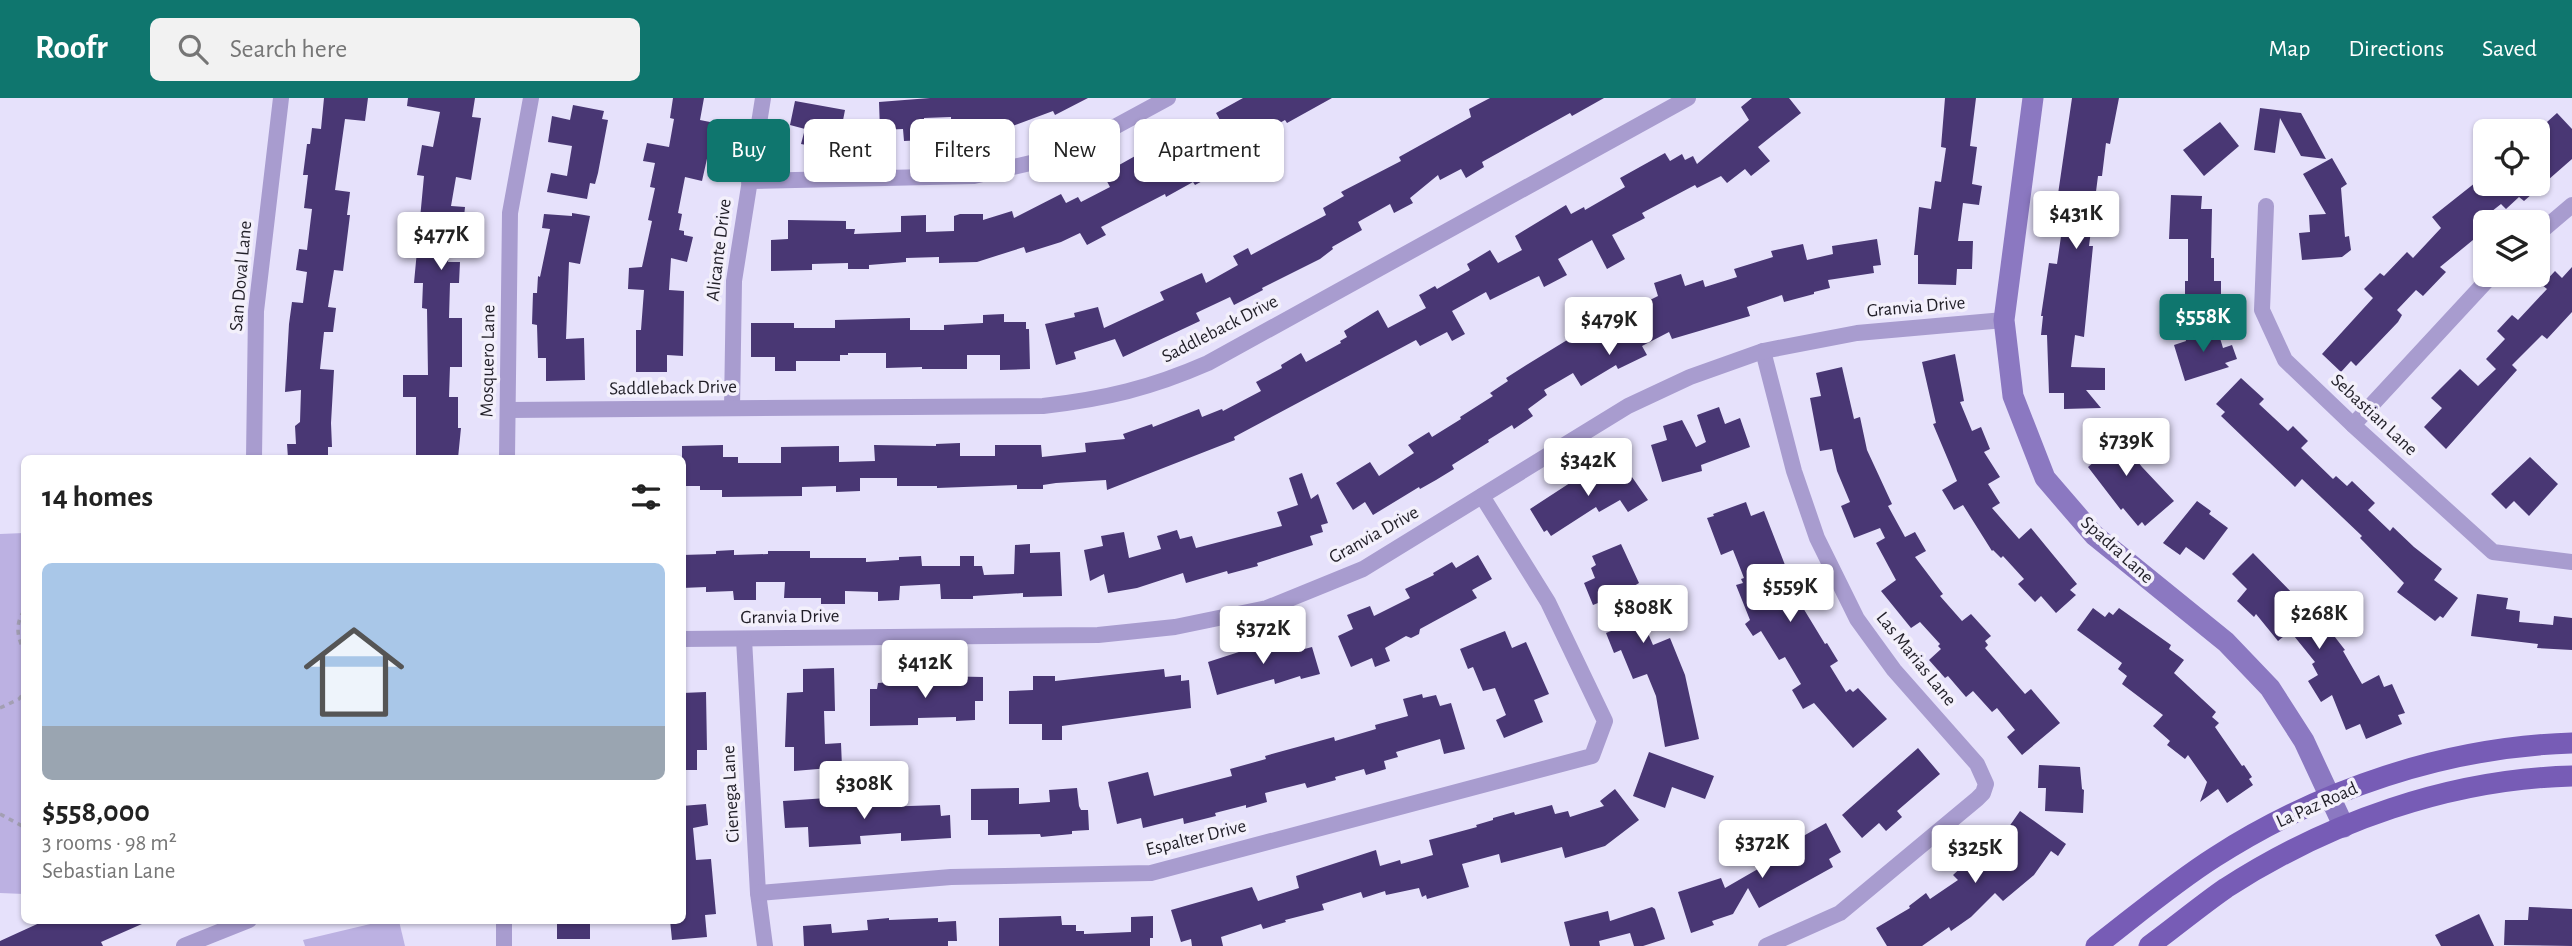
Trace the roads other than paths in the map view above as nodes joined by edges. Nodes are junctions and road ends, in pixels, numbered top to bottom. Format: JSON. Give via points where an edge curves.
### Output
{"nodes":[{"id":1,"x":281,"y":98,"type":"edge"},
{"id":2,"x":531,"y":98,"type":"edge"},
{"id":3,"x":763,"y":98,"type":"edge"},
{"id":4,"x":1168,"y":98,"type":"edge"},
{"id":5,"x":1688,"y":98,"type":"edge"},
{"id":6,"x":2033,"y":98,"type":"edge"},
{"id":7,"x":759,"y":119,"type":"edge"},
{"id":8,"x":790,"y":180,"type":"edge"},
{"id":9,"x":749,"y":182,"type":"edge"},
{"id":10,"x":2572,"y":205,"type":"edge"},
{"id":11,"x":2266,"y":206,"type":"dead end"},
{"id":12,"x":2550,"y":224,"type":"edge"},
{"id":13,"x":2481,"y":287,"type":"edge"},
{"id":14,"x":2004,"y":320,"type":"junction"},
{"id":15,"x":1763,"y":351,"type":"junction"},
{"id":16,"x":732,"y":408,"type":"junction"},
{"id":17,"x":508,"y":410,"type":"junction"},
{"id":18,"x":2353,"y":425,"type":"junction"},
{"id":19,"x":254,"y":455,"type":"edge"},
{"id":20,"x":507,"y":455,"type":"edge"},
{"id":21,"x":1482,"y":496,"type":"junction"},
{"id":22,"x":2572,"y":562,"type":"edge"},
{"id":23,"x":686,"y":639,"type":"edge"},
{"id":24,"x":744,"y":639,"type":"junction"},
{"id":25,"x":2572,"y":743,"type":"edge"},
{"id":26,"x":2572,"y":776,"type":"edge"},
{"id":27,"x":2331,"y":796,"type":"junction"},
{"id":28,"x":2344,"y":827,"type":"junction"},
{"id":29,"x":758,"y":893,"type":"junction"},
{"id":30,"x":238,"y":924,"type":"edge"},
{"id":31,"x":504,"y":924,"type":"edge"},
{"id":32,"x":184,"y":946,"type":"edge"},
{"id":33,"x":504,"y":946,"type":"edge"},
{"id":34,"x":765,"y":946,"type":"edge"},
{"id":35,"x":1766,"y":946,"type":"edge"},
{"id":36,"x":2096,"y":946,"type":"edge"},
{"id":37,"x":2149,"y":946,"type":"edge"}],
"edges":[{"from":1,"to":19,"type":"street","name":"San Doval Lane","via":[[256,311]]},
{"from":2,"to":17,"type":"street","name":"Mosquero Lane","via":[[510,213]]},
{"from":3,"to":7,"type":"street","name":"Alicante Drive"},
{"from":4,"to":8,"type":"street","via":[[1061,156],[974,176]]},
{"from":5,"to":16,"type":"street","name":"Saddleback Drive","via":[[1208,363],[1129,393],[1043,406]]},
{"from":6,"to":14,"type":"street","name":"Spadra Lane"},
{"from":9,"to":16,"type":"street","name":"Alicante Drive","via":[[734,281]]},
{"from":10,"to":12,"type":"street"},
{"from":11,"to":18,"type":"street","name":"Sebastian Lane","via":[[2262,310],[2285,360]]},
{"from":13,"to":18,"type":"street"},
{"from":14,"to":15,"type":"street","name":"Granvia Drive","via":[[1857,333]]},
{"from":14,"to":27,"type":"street","name":"Spadra Lane","via":[[2013,396],[2045,478],[2094,535],[2226,642],[2270,688],[2304,741]]},
{"from":15,"to":21,"type":"street","name":"Granvia Drive","via":[[1628,406]]},
{"from":15,"to":35,"type":"street","name":"Las Marias Lane","via":[[1794,471],[1817,538],[1857,619],[1894,670],[1977,764],[1986,784],[1977,799],[1840,913]]},
{"from":16,"to":17,"type":"street","name":"Saddleback Drive"},
{"from":17,"to":20,"type":"street","name":"Mosquero Lane"},
{"from":18,"to":22,"type":"street","name":"Sebastian Lane","via":[[2493,552]]},
{"from":21,"to":24,"type":"street","name":"Granvia Drive","via":[[1363,569],[1267,608],[1175,628],[1098,635]]},
{"from":21,"to":29,"type":"street","name":"Espalter Drive","via":[[1548,602],[1605,720],[1592,756],[1151,873],[951,877]]},
{"from":23,"to":24,"type":"street","name":"Granvia Drive"},
{"from":24,"to":29,"type":"street","name":"Cienega Lane"},
{"from":25,"to":27,"type":"main road","name":"La Paz Road","via":[[2509,747],[2444,760]]},
{"from":26,"to":28,"type":"main road","name":"La Paz Road","via":[[2501,781],[2447,793]]},
{"from":27,"to":28,"type":"street","name":"Spadra Lane"},
{"from":27,"to":36,"type":"main road","name":"La Paz Road","via":[[2215,857]]},
{"from":28,"to":37,"type":"main road","name":"La Paz Road","via":[[2227,888]]},
{"from":29,"to":34,"type":"street","name":"Cienega Lane"},
{"from":30,"to":32,"type":"street"},
{"from":31,"to":33,"type":"street"}]}
